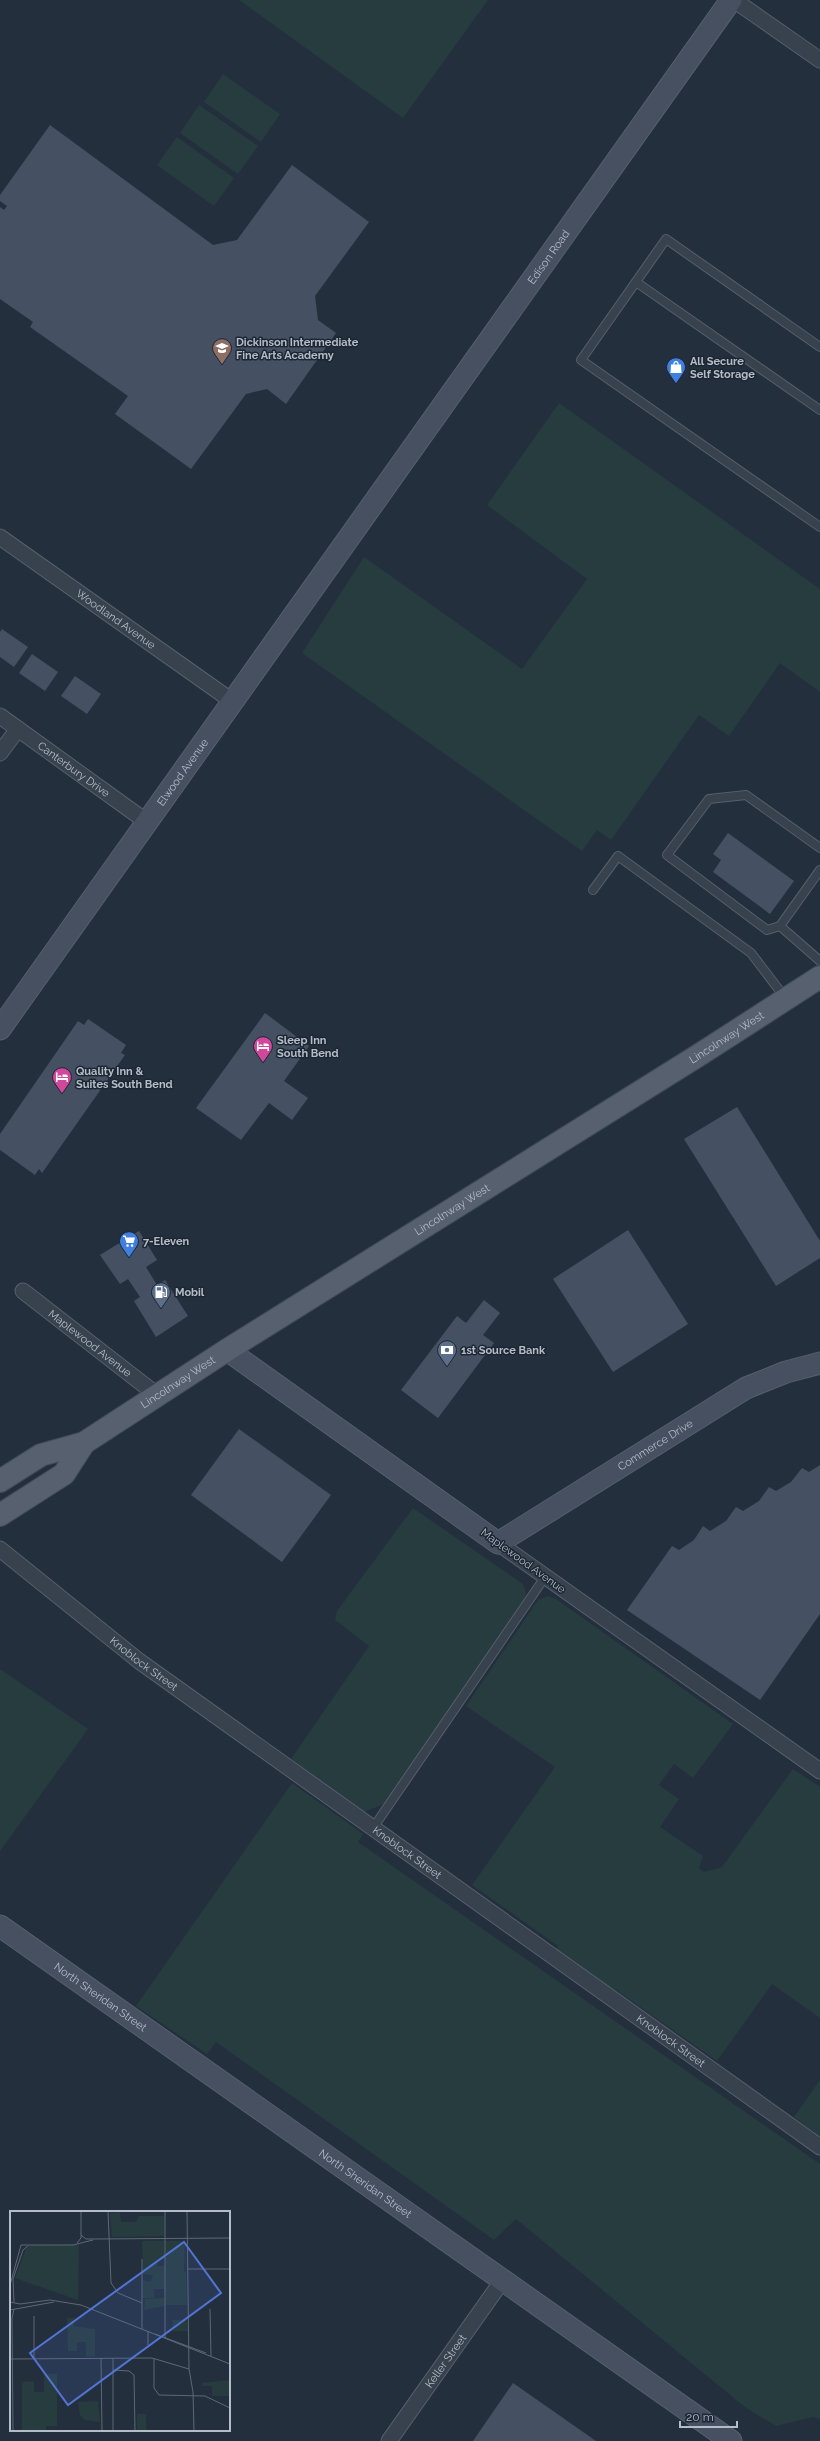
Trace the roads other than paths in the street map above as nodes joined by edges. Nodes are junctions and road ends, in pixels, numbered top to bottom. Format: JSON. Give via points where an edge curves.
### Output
{"nodes":[{"id":1,"x":733,"y":0,"type":"edge"},
{"id":2,"x":820,"y":60,"type":"edge"},
{"id":3,"x":636,"y":282,"type":"junction"},
{"id":4,"x":820,"y":347,"type":"edge"},
{"id":5,"x":820,"y":410,"type":"edge"},
{"id":6,"x":364,"y":514,"type":"joint"},
{"id":7,"x":820,"y":527,"type":"edge"},
{"id":8,"x":0,"y":537,"type":"edge"},
{"id":9,"x":232,"y":701,"type":"junction"},
{"id":10,"x":0,"y":716,"type":"edge"},
{"id":11,"x":18,"y":729,"type":"junction"},
{"id":12,"x":0,"y":753,"type":"edge"},
{"id":13,"x":148,"y":822,"type":"junction"},
{"id":14,"x":820,"y":848,"type":"edge"},
{"id":15,"x":820,"y":870,"type":"edge"},
{"id":16,"x":593,"y":890,"type":"dead end"},
{"id":17,"x":780,"y":926,"type":"junction"},
{"id":18,"x":820,"y":961,"type":"edge"},
{"id":19,"x":820,"y":977,"type":"edge"},
{"id":20,"x":786,"y":999,"type":"junction"},
{"id":21,"x":0,"y":1029,"type":"edge"},
{"id":22,"x":23,"y":1291,"type":"dead end"},
{"id":23,"x":227,"y":1350,"type":"junction"},
{"id":24,"x":820,"y":1363,"type":"edge"},
{"id":25,"x":158,"y":1395,"type":"junction"},
{"id":26,"x":84,"y":1443,"type":"junction"},
{"id":27,"x":0,"y":1481,"type":"edge"},
{"id":28,"x":0,"y":1515,"type":"edge"},
{"id":29,"x":498,"y":1543,"type":"junction"},
{"id":30,"x":0,"y":1550,"type":"edge"},
{"id":31,"x":545,"y":1577,"type":"junction"},
{"id":32,"x":820,"y":1772,"type":"edge"},
{"id":33,"x":373,"y":1828,"type":"junction"},
{"id":34,"x":0,"y":1926,"type":"edge"},
{"id":35,"x":820,"y":2147,"type":"edge"},
{"id":36,"x":502,"y":2281,"type":"junction"},
{"id":37,"x":389,"y":2441,"type":"edge"},
{"id":38,"x":731,"y":2441,"type":"edge"}],
"edges":[{"from":1,"to":2,"type":"street"},
{"from":1,"to":6,"type":"street","name":"Edison Road"},
{"from":3,"to":4,"type":"lane","via":[[666,239]]},
{"from":3,"to":5,"type":"lane"},
{"from":3,"to":7,"type":"lane","via":[[581,360]]},
{"from":6,"to":9,"type":"street","name":"Elwood Avenue"},
{"from":8,"to":9,"type":"street","name":"Woodland Avenue"},
{"from":9,"to":13,"type":"street","name":"Elwood Avenue"},
{"from":10,"to":11,"type":"street","name":"Canterbury Drive"},
{"from":11,"to":12,"type":"street"},
{"from":11,"to":13,"type":"street","name":"Canterbury Drive"},
{"from":13,"to":21,"type":"street","name":"Elwood Avenue"},
{"from":14,"to":17,"type":"lane","via":[[746,795],[709,799],[667,855],[767,930]]},
{"from":15,"to":17,"type":"lane"},
{"from":16,"to":20,"type":"lane","via":[[618,856],[752,953]]},
{"from":17,"to":18,"type":"lane"},
{"from":19,"to":20,"type":"main road","name":"Lincolnway West"},
{"from":20,"to":23,"type":"main road","name":"Lincolnway West"},
{"from":22,"to":25,"type":"street","name":"Maplewood Avenue"},
{"from":23,"to":25,"type":"main road","name":"Lincolnway West"},
{"from":23,"to":29,"type":"street","name":"Maplewood Avenue"},
{"from":24,"to":29,"type":"street","name":"Commerce Drive","via":[[786,1372],[746,1388]]},
{"from":25,"to":26,"type":"main road","name":"Lincolnway West"},
{"from":26,"to":27,"type":"main road","name":"Lincolnway West","via":[[41,1454]]},
{"from":26,"to":28,"type":"main road","name":"Lincolnway West","via":[[64,1474]]},
{"from":29,"to":31,"type":"street","name":"Maplewood Avenue"},
{"from":30,"to":33,"type":"street","name":"Knoblock Street","via":[[140,1660]]},
{"from":31,"to":32,"type":"street","name":"Maplewood Avenue"},
{"from":31,"to":33,"type":"lane"},
{"from":33,"to":35,"type":"street","name":"Knoblock Street"},
{"from":34,"to":36,"type":"street","name":"North Sheridan Street"},
{"from":36,"to":37,"type":"street","name":"Keller Street"},
{"from":36,"to":38,"type":"street","name":"North Sheridan Street"}]}
